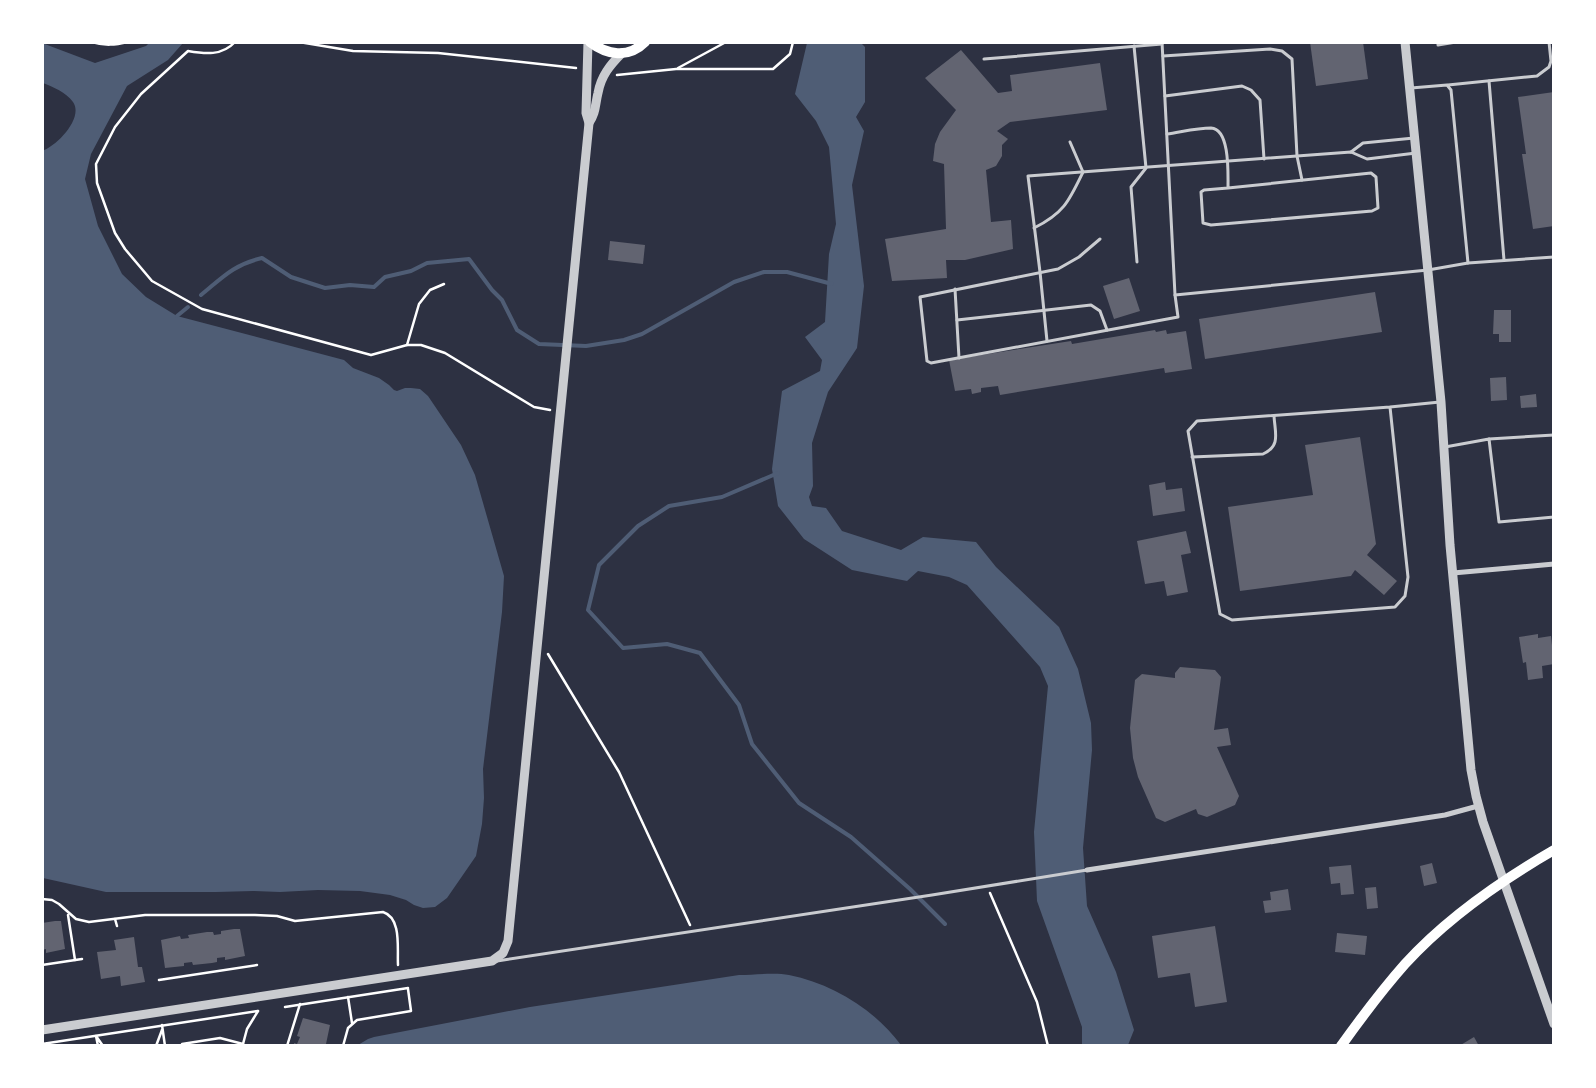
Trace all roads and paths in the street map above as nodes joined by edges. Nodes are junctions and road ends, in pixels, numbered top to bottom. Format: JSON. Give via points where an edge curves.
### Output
{"nodes":[{"id":1,"x":92,"y":42,"type":"edge"},
{"id":2,"x":128,"y":42,"type":"edge"},
{"id":3,"x":235,"y":42,"type":"edge"},
{"id":4,"x":299,"y":42,"type":"edge"},
{"id":5,"x":589,"y":42,"type":"edge"},
{"id":6,"x":645,"y":42,"type":"edge"},
{"id":7,"x":726,"y":42,"type":"edge"},
{"id":8,"x":793,"y":42,"type":"edge"},
{"id":9,"x":1405,"y":42,"type":"edge"},
{"id":10,"x":1438,"y":42,"type":"edge"},
{"id":11,"x":1456,"y":42,"type":"edge"},
{"id":12,"x":1549,"y":42,"type":"edge"},
{"id":13,"x":1162,"y":43,"type":"edge"},
{"id":14,"x":1134,"y":46,"type":"junction"},
{"id":15,"x":622,"y":53,"type":"junction"},
{"id":16,"x":1163,"y":56,"type":"junction"},
{"id":17,"x":984,"y":59,"type":"dead end"},
{"id":18,"x":580,"y":68,"type":"dead end"},
{"id":19,"x":676,"y":69,"type":"junction"},
{"id":20,"x":613,"y":76,"type":"dead end"},
{"id":21,"x":1489,"y":81,"type":"junction"},
{"id":22,"x":1447,"y":85,"type":"junction"},
{"id":23,"x":1410,"y":88,"type":"junction"},
{"id":24,"x":1165,"y":96,"type":"junction"},
{"id":25,"x":589,"y":123,"type":"junction"},
{"id":26,"x":1167,"y":134,"type":"junction"},
{"id":27,"x":1415,"y":138,"type":"junction"},
{"id":28,"x":1070,"y":142,"type":"dead end"},
{"id":29,"x":1351,"y":152,"type":"junction"},
{"id":30,"x":1417,"y":153,"type":"junction"},
{"id":31,"x":1297,"y":156,"type":"junction"},
{"id":32,"x":1264,"y":159,"type":"junction"},
{"id":33,"x":1227,"y":162,"type":"junction"},
{"id":34,"x":1169,"y":167,"type":"junction"},
{"id":35,"x":1146,"y":168,"type":"junction"},
{"id":36,"x":1083,"y":172,"type":"junction"},
{"id":37,"x":1302,"y":180,"type":"junction"},
{"id":38,"x":1228,"y":188,"type":"junction"},
{"id":39,"x":1034,"y":228,"type":"junction"},
{"id":40,"x":1100,"y":239,"type":"dead end"},
{"id":41,"x":1554,"y":257,"type":"edge"},
{"id":42,"x":1504,"y":260,"type":"junction"},
{"id":43,"x":1137,"y":262,"type":"dead end"},
{"id":44,"x":1468,"y":263,"type":"junction"},
{"id":45,"x":1428,"y":270,"type":"junction"},
{"id":46,"x":1040,"y":272,"type":"junction"},
{"id":47,"x":444,"y":284,"type":"dead end"},
{"id":48,"x":955,"y":290,"type":"junction"},
{"id":49,"x":1175,"y":295,"type":"junction"},
{"id":50,"x":1044,"y":310,"type":"junction"},
{"id":51,"x":957,"y":320,"type":"junction"},
{"id":52,"x":1107,"y":330,"type":"junction"},
{"id":53,"x":1047,"y":341,"type":"junction"},
{"id":54,"x":407,"y":345,"type":"junction"},
{"id":55,"x":959,"y":358,"type":"junction"},
{"id":56,"x":1441,"y":402,"type":"junction"},
{"id":57,"x":1390,"y":408,"type":"junction"},
{"id":58,"x":562,"y":411,"type":"junction"},
{"id":59,"x":1274,"y":416,"type":"junction"},
{"id":60,"x":1554,"y":434,"type":"edge"},
{"id":61,"x":1489,"y":439,"type":"junction"},
{"id":62,"x":1444,"y":447,"type":"junction"},
{"id":63,"x":1192,"y":458,"type":"junction"},
{"id":64,"x":1554,"y":517,"type":"edge"},
{"id":65,"x":1554,"y":564,"type":"edge"},
{"id":66,"x":1453,"y":574,"type":"junction"},
{"id":67,"x":548,"y":654,"type":"dead end"},
{"id":68,"x":1478,"y":806,"type":"junction"},
{"id":69,"x":1554,"y":850,"type":"edge"},
{"id":70,"x":1087,"y":870,"type":"joint"},
{"id":71,"x":1504,"y":881,"type":"junction"},
{"id":72,"x":988,"y":886,"type":"junction"},
{"id":73,"x":42,"y":899,"type":"edge"},
{"id":74,"x":68,"y":913,"type":"junction"},
{"id":75,"x":115,"y":919,"type":"junction"},
{"id":76,"x":117,"y":926,"type":"dead end"},
{"id":77,"x":692,"y":931,"type":"junction"},
{"id":78,"x":82,"y":959,"type":"dead end"},
{"id":79,"x":75,"y":960,"type":"junction"},
{"id":80,"x":42,"y":961,"type":"edge"},
{"id":81,"x":492,"y":961,"type":"junction"},
{"id":82,"x":43,"y":965,"type":"edge"},
{"id":83,"x":257,"y":965,"type":"dead end"},
{"id":84,"x":402,"y":975,"type":"junction"},
{"id":85,"x":159,"y":980,"type":"dead end"},
{"id":86,"x":408,"y":988,"type":"junction"},
{"id":87,"x":348,"y":997,"type":"junction"},
{"id":88,"x":300,"y":1004,"type":"junction"},
{"id":89,"x":285,"y":1007,"type":"dead end"},
{"id":90,"x":160,"y":1012,"type":"junction"},
{"id":91,"x":352,"y":1023,"type":"junction"},
{"id":92,"x":1554,"y":1024,"type":"edge"},
{"id":93,"x":162,"y":1027,"type":"junction"},
{"id":94,"x":42,"y":1030,"type":"edge"},
{"id":95,"x":96,"y":1036,"type":"junction"},
{"id":96,"x":42,"y":1044,"type":"edge"},
{"id":97,"x":243,"y":1045,"type":"edge"},
{"id":98,"x":98,"y":1046,"type":"edge"},
{"id":99,"x":104,"y":1046,"type":"edge"},
{"id":100,"x":156,"y":1046,"type":"edge"},
{"id":101,"x":165,"y":1046,"type":"edge"},
{"id":102,"x":182,"y":1046,"type":"edge"},
{"id":103,"x":287,"y":1046,"type":"edge"},
{"id":104,"x":343,"y":1046,"type":"edge"},
{"id":105,"x":1048,"y":1046,"type":"edge"},
{"id":106,"x":1341,"y":1046,"type":"edge"}],
"edges":[{"from":1,"to":2,"type":"path","via":[[103,45]]},
{"from":3,"to":54,"type":"path","via":[[219,52],[203,54],[188,51],[141,94],[115,127],[96,164],[97,183],[114,233],[152,281],[202,309],[371,355]]},
{"from":4,"to":18,"type":"path","via":[[353,51],[438,53]]},
{"from":5,"to":15,"type":"main road","via":[[605,52]]},
{"from":5,"to":25,"type":"street","via":[[586,113]]},
{"from":6,"to":15,"type":"main road","via":[[636,50]]},
{"from":7,"to":19,"type":"path"},
{"from":8,"to":19,"type":"path","via":[[790,54],[773,70]]},
{"from":9,"to":23,"type":"street"},
{"from":10,"to":11,"type":"lane","via":[[1438,45]]},
{"from":12,"to":21,"type":"lane","via":[[1551,60],[1545,72],[1537,76]]},
{"from":13,"to":14,"type":"lane"},
{"from":13,"to":16,"type":"lane"},
{"from":14,"to":17,"type":"lane"},
{"from":14,"to":35,"type":"lane"},
{"from":15,"to":25,"type":"street","via":[[601,80],[595,115]]},
{"from":16,"to":24,"type":"lane"},
{"from":16,"to":31,"type":"lane","via":[[1270,49],[1282,51],[1292,59]]},
{"from":19,"to":20,"type":"path"},
{"from":21,"to":22,"type":"lane"},
{"from":21,"to":42,"type":"lane"},
{"from":22,"to":23,"type":"lane"},
{"from":22,"to":44,"type":"lane","via":[[1451,90]]},
{"from":23,"to":27,"type":"street"},
{"from":24,"to":26,"type":"lane"},
{"from":24,"to":32,"type":"lane","via":[[1242,86],[1251,90],[1260,100]]},
{"from":25,"to":58,"type":"street"},
{"from":26,"to":33,"type":"lane","via":[[1212,128],[1219,131]]},
{"from":26,"to":34,"type":"lane"},
{"from":27,"to":29,"type":"lane","via":[[1363,143]]},
{"from":27,"to":30,"type":"street"},
{"from":28,"to":36,"type":"lane"},
{"from":29,"to":30,"type":"lane","via":[[1367,159]]},
{"from":29,"to":31,"type":"lane"},
{"from":30,"to":45,"type":"street"},
{"from":31,"to":32,"type":"lane"},
{"from":31,"to":37,"type":"lane"},
{"from":32,"to":33,"type":"lane"},
{"from":33,"to":34,"type":"lane"},
{"from":33,"to":38,"type":"lane"},
{"from":34,"to":35,"type":"lane"},
{"from":34,"to":49,"type":"lane"},
{"from":35,"to":36,"type":"lane"},
{"from":35,"to":43,"type":"lane","via":[[1131,187]]},
{"from":36,"to":39,"type":"lane","via":[[1061,211]]},
{"from":36,"to":39,"type":"lane","via":[[1028,176]]},
{"from":37,"to":38,"type":"lane"},
{"from":37,"to":38,"type":"lane","via":[[1370,173],[1376,177],[1378,208],[1211,226],[1203,222],[1200,192]]},
{"from":39,"to":46,"type":"lane"},
{"from":40,"to":46,"type":"lane","via":[[1079,257],[1058,268]]},
{"from":41,"to":42,"type":"lane"},
{"from":42,"to":44,"type":"lane"},
{"from":44,"to":45,"type":"lane"},
{"from":45,"to":49,"type":"lane"},
{"from":45,"to":56,"type":"street"},
{"from":46,"to":48,"type":"lane"},
{"from":46,"to":50,"type":"lane"},
{"from":47,"to":54,"type":"path","via":[[430,290],[419,304]]},
{"from":48,"to":51,"type":"lane"},
{"from":48,"to":55,"type":"lane","via":[[920,296],[927,361]]},
{"from":49,"to":52,"type":"lane","via":[[1178,316]]},
{"from":50,"to":51,"type":"lane"},
{"from":50,"to":52,"type":"lane","via":[[1091,305],[1100,311]]},
{"from":50,"to":53,"type":"lane"},
{"from":51,"to":55,"type":"lane"},
{"from":52,"to":53,"type":"lane"},
{"from":53,"to":55,"type":"lane"},
{"from":54,"to":58,"type":"path","via":[[421,345],[445,353],[534,407]]},
{"from":56,"to":57,"type":"lane"},
{"from":56,"to":62,"type":"street"},
{"from":57,"to":59,"type":"lane"},
{"from":57,"to":63,"type":"lane","via":[[1408,577],[1405,596],[1395,607],[1232,620],[1220,614]]},
{"from":58,"to":81,"type":"street","via":[[508,940],[503,953]]},
{"from":59,"to":63,"type":"lane","via":[[1276,442],[1271,450],[1263,454]]},
{"from":59,"to":63,"type":"lane","via":[[1197,421],[1188,431]]},
{"from":60,"to":61,"type":"lane"},
{"from":61,"to":62,"type":"lane"},
{"from":61,"to":64,"type":"lane","via":[[1499,522]]},
{"from":62,"to":66,"type":"street"},
{"from":65,"to":66,"type":"street"},
{"from":66,"to":68,"type":"street","via":[[1471,770]]},
{"from":67,"to":77,"type":"path","via":[[619,772]]},
{"from":68,"to":70,"type":"street","via":[[1445,815]]},
{"from":68,"to":71,"type":"street"},
{"from":69,"to":71,"type":"main road"},
{"from":70,"to":72,"type":"lane"},
{"from":71,"to":92,"type":"street"},
{"from":71,"to":106,"type":"main road","via":[[1450,922],[1406,963]]},
{"from":72,"to":77,"type":"lane"},
{"from":72,"to":105,"type":"path","via":[[1037,1002]]},
{"from":73,"to":74,"type":"path","via":[[52,900]]},
{"from":74,"to":75,"type":"path","via":[[89,922]]},
{"from":74,"to":79,"type":"path"},
{"from":75,"to":76,"type":"path"},
{"from":75,"to":84,"type":"path","via":[[146,915],[255,915],[295,921],[383,912],[396,925]]},
{"from":77,"to":81,"type":"lane"},
{"from":78,"to":79,"type":"path"},
{"from":79,"to":82,"type":"path"},
{"from":80,"to":82,"type":"path"},
{"from":81,"to":84,"type":"street"},
{"from":83,"to":85,"type":"path"},
{"from":84,"to":86,"type":"path"},
{"from":84,"to":90,"type":"street"},
{"from":86,"to":87,"type":"path"},
{"from":86,"to":91,"type":"path","via":[[412,1011]]},
{"from":87,"to":88,"type":"path"},
{"from":87,"to":91,"type":"path"},
{"from":88,"to":89,"type":"path"},
{"from":88,"to":103,"type":"path"},
{"from":90,"to":93,"type":"path"},
{"from":90,"to":94,"type":"street"},
{"from":91,"to":104,"type":"path"},
{"from":93,"to":95,"type":"path"},
{"from":93,"to":97,"type":"path","via":[[258,1011]]},
{"from":93,"to":100,"type":"path"},
{"from":93,"to":101,"type":"path"},
{"from":95,"to":96,"type":"path"},
{"from":95,"to":98,"type":"path"},
{"from":95,"to":99,"type":"path"},
{"from":97,"to":102,"type":"path","via":[[220,1038]]}]}
